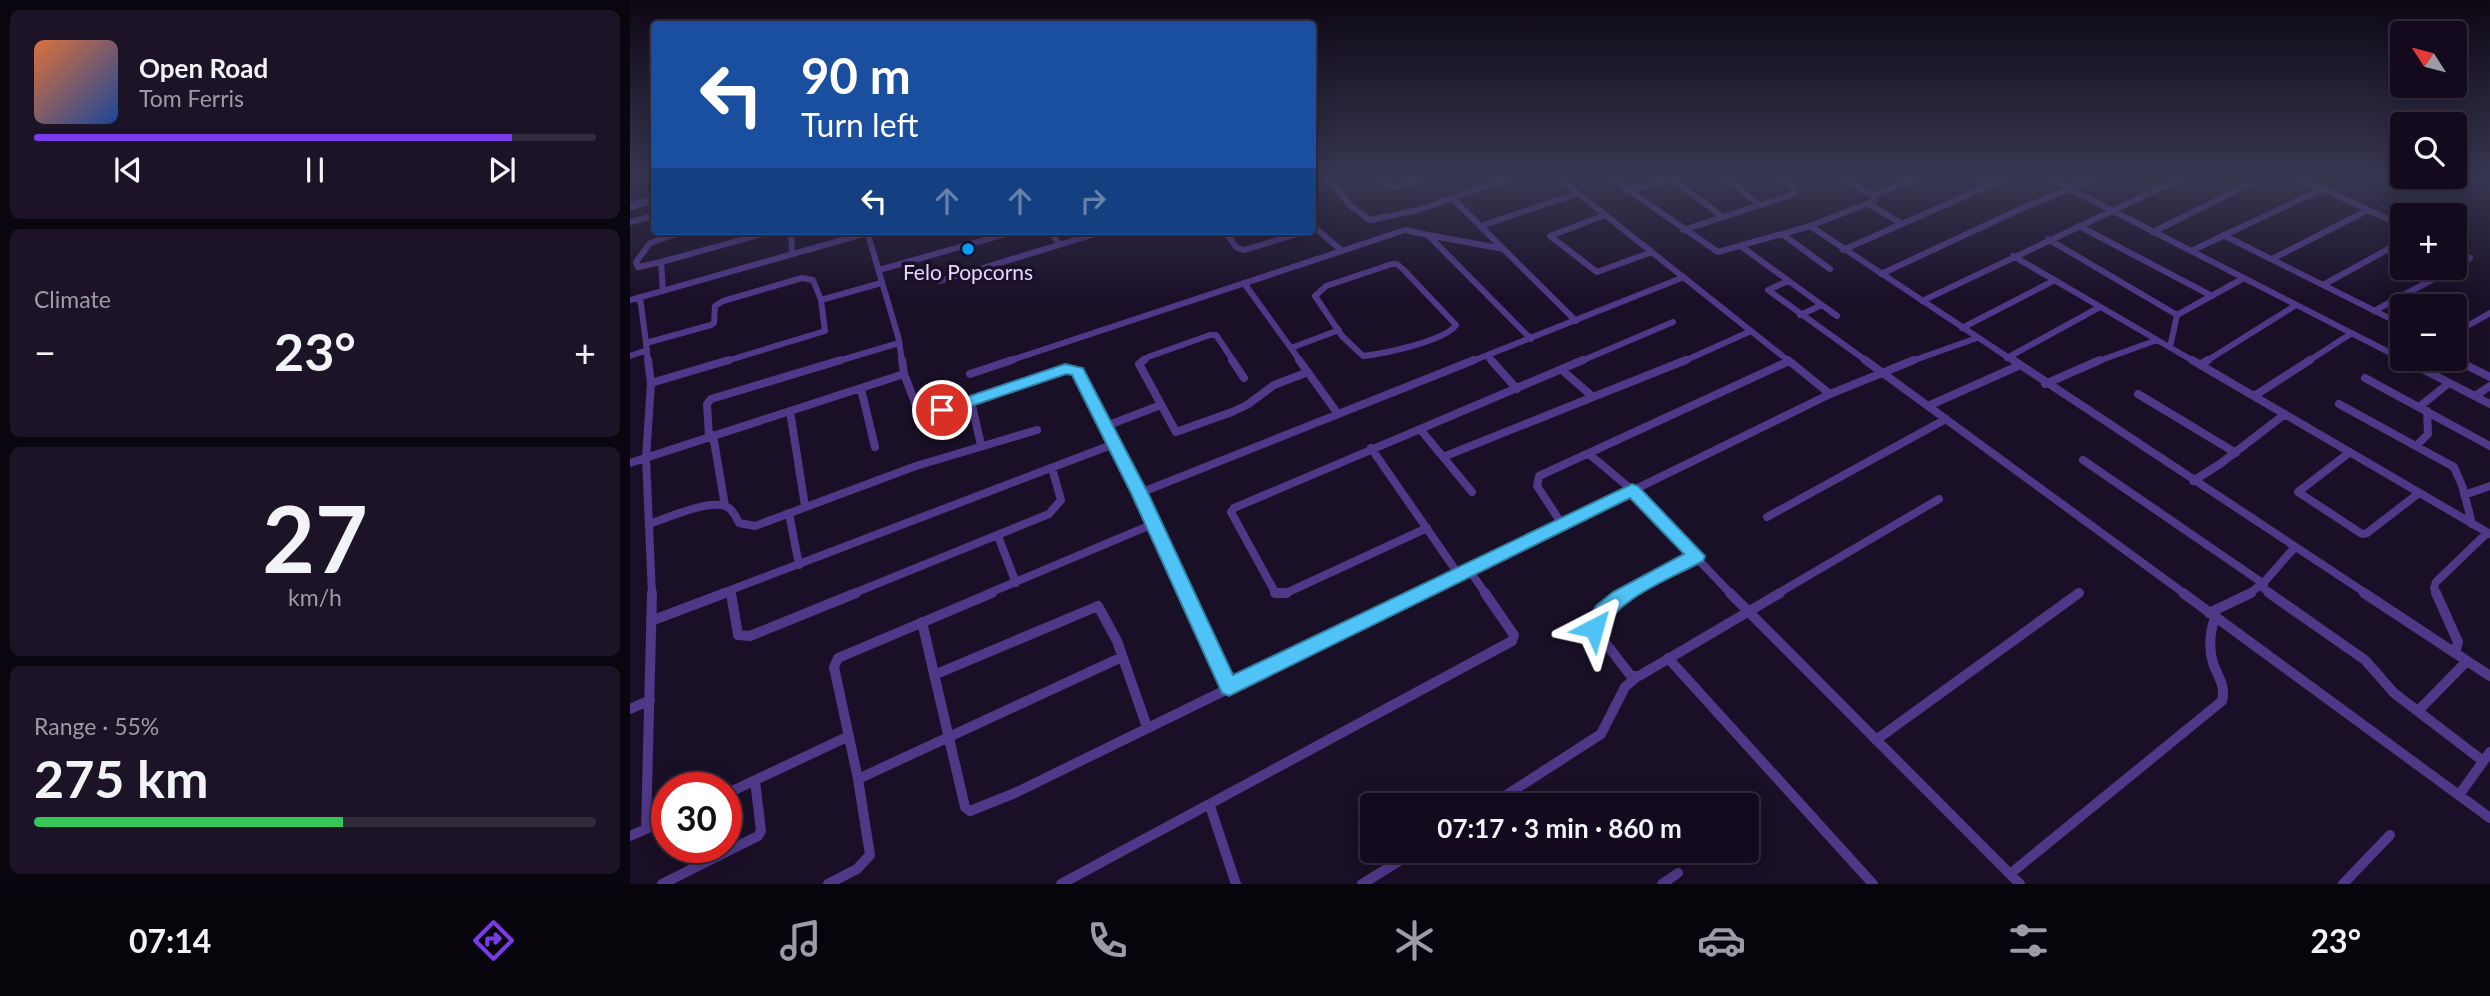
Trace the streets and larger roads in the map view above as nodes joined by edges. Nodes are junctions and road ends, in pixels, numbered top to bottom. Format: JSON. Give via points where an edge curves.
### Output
{"nodes":[{"id":1,"x":1365,"y":216,"type":"edge"},
{"id":2,"x":1395,"y":216,"type":"edge"},
{"id":3,"x":1471,"y":216,"type":"edge"},
{"id":4,"x":1510,"y":216,"type":"edge"},
{"id":5,"x":1602,"y":216,"type":"edge"},
{"id":6,"x":1607,"y":216,"type":"edge"},
{"id":7,"x":1664,"y":216,"type":"edge"},
{"id":8,"x":1836,"y":216,"type":"edge"},
{"id":9,"x":1889,"y":216,"type":"edge"},
{"id":10,"x":1919,"y":216,"type":"edge"},
{"id":11,"x":2006,"y":216,"type":"edge"},
{"id":12,"x":2100,"y":216,"type":"edge"},
{"id":13,"x":2122,"y":216,"type":"edge"},
{"id":14,"x":2184,"y":216,"type":"edge"},
{"id":15,"x":2264,"y":216,"type":"edge"},
{"id":16,"x":2356,"y":216,"type":"edge"},
{"id":17,"x":651,"y":217,"type":"edge"},
{"id":18,"x":1723,"y":217,"type":"edge"},
{"id":19,"x":630,"y":222,"type":"edge"},
{"id":20,"x":1902,"y":224,"type":"junction"},
{"id":21,"x":1481,"y":226,"type":"junction"},
{"id":22,"x":1810,"y":226,"type":"junction"},
{"id":23,"x":2079,"y":226,"type":"junction"},
{"id":24,"x":1316,"y":229,"type":"edge"},
{"id":25,"x":1683,"y":230,"type":"junction"},
{"id":26,"x":2153,"y":232,"type":"junction"},
{"id":27,"x":1782,"y":234,"type":"junction"},
{"id":28,"x":673,"y":235,"type":"edge"},
{"id":29,"x":759,"y":235,"type":"edge"},
{"id":30,"x":791,"y":235,"type":"edge"},
{"id":31,"x":857,"y":235,"type":"edge"},
{"id":32,"x":868,"y":235,"type":"edge"},
{"id":33,"x":1002,"y":235,"type":"edge"},
{"id":34,"x":1053,"y":235,"type":"edge"},
{"id":35,"x":1091,"y":235,"type":"edge"},
{"id":36,"x":1228,"y":235,"type":"edge"},
{"id":37,"x":1294,"y":235,"type":"edge"},
{"id":38,"x":1429,"y":235,"type":"junction"},
{"id":39,"x":2224,"y":235,"type":"junction"},
{"id":40,"x":2048,"y":239,"type":"junction"},
{"id":41,"x":1059,"y":244,"type":"junction"},
{"id":42,"x":1742,"y":247,"type":"junction"},
{"id":43,"x":2390,"y":248,"type":"edge"},
{"id":44,"x":1504,"y":249,"type":"junction"},
{"id":45,"x":1341,"y":250,"type":"junction"},
{"id":46,"x":1843,"y":250,"type":"junction"},
{"id":47,"x":2191,"y":251,"type":"junction"},
{"id":48,"x":1652,"y":252,"type":"junction"},
{"id":49,"x":792,"y":254,"type":"junction"},
{"id":50,"x":2013,"y":256,"type":"junction"},
{"id":51,"x":2272,"y":259,"type":"junction"},
{"id":52,"x":661,"y":262,"type":"junction"},
{"id":53,"x":1830,"y":269,"type":"dead end"},
{"id":54,"x":879,"y":270,"type":"junction"},
{"id":55,"x":1881,"y":274,"type":"junction"},
{"id":56,"x":1684,"y":277,"type":"junction"},
{"id":57,"x":2244,"y":278,"type":"junction"},
{"id":58,"x":2055,"y":280,"type":"junction"},
{"id":59,"x":2431,"y":280,"type":"edge"},
{"id":60,"x":940,"y":281,"type":"dead end"},
{"id":61,"x":1788,"y":281,"type":"junction"},
{"id":62,"x":881,"y":283,"type":"junction"},
{"id":63,"x":1244,"y":283,"type":"junction"},
{"id":64,"x":2323,"y":285,"type":"junction"},
{"id":65,"x":663,"y":291,"type":"junction"},
{"id":66,"x":2212,"y":296,"type":"junction"},
{"id":67,"x":640,"y":297,"type":"junction"},
{"id":68,"x":630,"y":300,"type":"edge"},
{"id":69,"x":821,"y":300,"type":"junction"},
{"id":70,"x":1922,"y":301,"type":"junction"},
{"id":71,"x":1822,"y":305,"type":"junction"},
{"id":72,"x":2296,"y":305,"type":"junction"},
{"id":73,"x":2100,"y":307,"type":"junction"},
{"id":74,"x":2374,"y":311,"type":"junction"},
{"id":75,"x":2490,"y":313,"type":"edge"},
{"id":76,"x":1800,"y":315,"type":"junction"},
{"id":77,"x":2177,"y":315,"type":"junction"},
{"id":78,"x":1837,"y":316,"type":"dead end"},
{"id":79,"x":2390,"y":319,"type":"edge"},
{"id":80,"x":1576,"y":321,"type":"junction"},
{"id":81,"x":1673,"y":322,"type":"dead end"},
{"id":82,"x":2467,"y":326,"type":"edge"},
{"id":83,"x":1962,"y":328,"type":"junction"},
{"id":84,"x":1339,"y":330,"type":"junction"},
{"id":85,"x":1751,"y":331,"type":"junction"},
{"id":86,"x":2352,"y":334,"type":"junction"},
{"id":87,"x":1977,"y":338,"type":"junction"},
{"id":88,"x":1531,"y":339,"type":"junction"},
{"id":89,"x":2157,"y":340,"type":"junction"},
{"id":90,"x":899,"y":343,"type":"junction"},
{"id":91,"x":647,"y":347,"type":"junction"},
{"id":92,"x":2170,"y":347,"type":"junction"},
{"id":93,"x":1291,"y":348,"type":"junction"},
{"id":94,"x":2390,"y":351,"type":"edge"},
{"id":95,"x":630,"y":356,"type":"edge"},
{"id":96,"x":1488,"y":357,"type":"junction"},
{"id":97,"x":2007,"y":358,"type":"junction"},
{"id":98,"x":1789,"y":360,"type":"junction"},
{"id":99,"x":2200,"y":365,"type":"junction"},
{"id":100,"x":2018,"y":366,"type":"junction"},
{"id":101,"x":2467,"y":366,"type":"edge"},
{"id":102,"x":1563,"y":370,"type":"junction"},
{"id":103,"x":2428,"y":371,"type":"edge"},
{"id":104,"x":1308,"y":372,"type":"junction"},
{"id":105,"x":1882,"y":372,"type":"junction"},
{"id":106,"x":904,"y":374,"type":"junction"},
{"id":107,"x":970,"y":374,"type":"dead end"},
{"id":108,"x":2490,"y":377,"type":"edge"},
{"id":109,"x":1244,"y":378,"type":"dead end"},
{"id":110,"x":2365,"y":378,"type":"dead end"},
{"id":111,"x":651,"y":383,"type":"junction"},
{"id":112,"x":2449,"y":383,"type":"junction"},
{"id":113,"x":2045,"y":384,"type":"junction"},
{"id":114,"x":2490,"y":386,"type":"edge"},
{"id":115,"x":861,"y":389,"type":"junction"},
{"id":116,"x":1517,"y":389,"type":"junction"},
{"id":117,"x":1830,"y":394,"type":"junction"},
{"id":118,"x":2138,"y":394,"type":"dead end"},
{"id":119,"x":2254,"y":396,"type":"junction"},
{"id":120,"x":2475,"y":396,"type":"junction"},
{"id":121,"x":1593,"y":397,"type":"junction"},
{"id":122,"x":971,"y":401,"type":"junction"},
{"id":123,"x":2339,"y":404,"type":"dead end"},
{"id":124,"x":2490,"y":404,"type":"edge"},
{"id":125,"x":1161,"y":405,"type":"junction"},
{"id":126,"x":1928,"y":406,"type":"junction"},
{"id":127,"x":2423,"y":409,"type":"junction"},
{"id":128,"x":790,"y":411,"type":"junction"},
{"id":129,"x":1338,"y":414,"type":"junction"},
{"id":130,"x":2286,"y":414,"type":"junction"},
{"id":131,"x":1945,"y":419,"type":"junction"},
{"id":132,"x":1106,"y":426,"type":"junction"},
{"id":133,"x":1420,"y":429,"type":"junction"},
{"id":134,"x":1037,"y":430,"type":"dead end"},
{"id":135,"x":711,"y":436,"type":"junction"},
{"id":136,"x":1114,"y":444,"type":"junction"},
{"id":137,"x":981,"y":445,"type":"junction"},
{"id":138,"x":2416,"y":446,"type":"junction"},
{"id":139,"x":2490,"y":446,"type":"edge"},
{"id":140,"x":876,"y":447,"type":"dead end"},
{"id":141,"x":1371,"y":448,"type":"junction"},
{"id":142,"x":2350,"y":452,"type":"junction"},
{"id":143,"x":2236,"y":453,"type":"junction"},
{"id":144,"x":1589,"y":454,"type":"junction"},
{"id":145,"x":1443,"y":457,"type":"junction"},
{"id":146,"x":646,"y":458,"type":"junction"},
{"id":147,"x":2084,"y":460,"type":"dead end"},
{"id":148,"x":630,"y":463,"type":"edge"},
{"id":149,"x":1052,"y":468,"type":"junction"},
{"id":150,"x":2193,"y":481,"type":"junction"},
{"id":151,"x":2490,"y":486,"type":"edge"},
{"id":152,"x":1632,"y":490,"type":"junction"},
{"id":153,"x":1472,"y":492,"type":"dead end"},
{"id":154,"x":1140,"y":493,"type":"junction"},
{"id":155,"x":2419,"y":493,"type":"junction"},
{"id":156,"x":2464,"y":495,"type":"junction"},
{"id":157,"x":1939,"y":499,"type":"dead end"},
{"id":158,"x":724,"y":506,"type":"junction"},
{"id":159,"x":805,"y":506,"type":"junction"},
{"id":160,"x":789,"y":513,"type":"junction"},
{"id":161,"x":1767,"y":517,"type":"dead end"},
{"id":162,"x":649,"y":524,"type":"junction"},
{"id":163,"x":1153,"y":524,"type":"junction"},
{"id":164,"x":1562,"y":524,"type":"junction"},
{"id":165,"x":2472,"y":524,"type":"junction"},
{"id":166,"x":1427,"y":528,"type":"junction"},
{"id":167,"x":2488,"y":533,"type":"edge"},
{"id":168,"x":998,"y":536,"type":"junction"},
{"id":169,"x":2295,"y":547,"type":"junction"},
{"id":170,"x":1696,"y":556,"type":"junction"},
{"id":171,"x":799,"y":565,"type":"junction"},
{"id":172,"x":1464,"y":572,"type":"junction"},
{"id":173,"x":1016,"y":583,"type":"junction"},
{"id":174,"x":2263,"y":585,"type":"junction"},
{"id":175,"x":731,"y":590,"type":"junction"},
{"id":176,"x":2079,"y":593,"type":"dead end"},
{"id":177,"x":1747,"y":611,"type":"junction"},
{"id":178,"x":2212,"y":615,"type":"junction"},
{"id":179,"x":651,"y":621,"type":"junction"},
{"id":180,"x":922,"y":622,"type":"junction"},
{"id":181,"x":2455,"y":653,"type":"junction"},
{"id":182,"x":1122,"y":657,"type":"junction"},
{"id":183,"x":1668,"y":658,"type":"junction"},
{"id":184,"x":2466,"y":661,"type":"junction"},
{"id":185,"x":934,"y":675,"type":"junction"},
{"id":186,"x":1639,"y":676,"type":"junction"},
{"id":187,"x":2490,"y":676,"type":"edge"},
{"id":188,"x":1229,"y":687,"type":"junction"},
{"id":189,"x":650,"y":700,"type":"junction"},
{"id":190,"x":630,"y":709,"type":"edge"},
{"id":191,"x":2418,"y":711,"type":"junction"},
{"id":192,"x":1147,"y":727,"type":"junction"},
{"id":193,"x":849,"y":736,"type":"junction"},
{"id":194,"x":948,"y":737,"type":"junction"},
{"id":195,"x":1876,"y":740,"type":"junction"},
{"id":196,"x":2487,"y":756,"type":"edge"},
{"id":197,"x":858,"y":779,"type":"junction"},
{"id":198,"x":755,"y":780,"type":"junction"},
{"id":199,"x":742,"y":786,"type":"edge"},
{"id":200,"x":1509,"y":793,"type":"edge"},
{"id":201,"x":2459,"y":795,"type":"junction"},
{"id":202,"x":1210,"y":806,"type":"junction"},
{"id":203,"x":2490,"y":818,"type":"edge"},
{"id":204,"x":651,"y":826,"type":"edge"},
{"id":205,"x":646,"y":828,"type":"junction"},
{"id":206,"x":2390,"y":835,"type":"dead end"},
{"id":207,"x":630,"y":836,"type":"edge"},
{"id":208,"x":1396,"y":863,"type":"edge"},
{"id":209,"x":1678,"y":873,"type":"dead end"},
{"id":210,"x":2010,"y":874,"type":"junction"},
{"id":211,"x":662,"y":884,"type":"edge"},
{"id":212,"x":828,"y":884,"type":"edge"},
{"id":213,"x":1061,"y":884,"type":"edge"},
{"id":214,"x":1236,"y":884,"type":"edge"},
{"id":215,"x":1362,"y":884,"type":"edge"},
{"id":216,"x":1662,"y":884,"type":"edge"},
{"id":217,"x":1873,"y":884,"type":"edge"},
{"id":218,"x":2020,"y":884,"type":"edge"},
{"id":219,"x":2343,"y":884,"type":"edge"}],
"edges":[{"from":1,"to":2,"type":"street","via":[[1374,220]]},
{"from":3,"to":21,"type":"street"},
{"from":4,"to":21,"type":"street"},
{"from":5,"to":48,"type":"street","via":[[1550,236],[1597,272]]},
{"from":6,"to":48,"type":"street"},
{"from":7,"to":25,"type":"street"},
{"from":8,"to":22,"type":"street"},
{"from":9,"to":20,"type":"street"},
{"from":10,"to":20,"type":"street"},
{"from":11,"to":55,"type":"street"},
{"from":12,"to":23,"type":"street"},
{"from":13,"to":26,"type":"street"},
{"from":14,"to":26,"type":"street"},
{"from":15,"to":39,"type":"street"},
{"from":16,"to":51,"type":"street"},
{"from":17,"to":19,"type":"street"},
{"from":18,"to":25,"type":"street"},
{"from":20,"to":46,"type":"street"},
{"from":21,"to":44,"type":"street"},
{"from":22,"to":27,"type":"street"},
{"from":22,"to":46,"type":"street"},
{"from":23,"to":40,"type":"street"},
{"from":23,"to":66,"type":"street"},
{"from":24,"to":45,"type":"street"},
{"from":25,"to":42,"type":"street","via":[[1718,253]]},
{"from":26,"to":47,"type":"street"},
{"from":27,"to":42,"type":"street"},
{"from":27,"to":53,"type":"street"},
{"from":28,"to":52,"type":"street","via":[[646,244],[635,265]]},
{"from":29,"to":52,"type":"street"},
{"from":30,"to":49,"type":"street"},
{"from":31,"to":49,"type":"street"},
{"from":32,"to":54,"type":"street"},
{"from":33,"to":54,"type":"street"},
{"from":34,"to":41,"type":"street"},
{"from":35,"to":41,"type":"street"},
{"from":36,"to":37,"type":"street","via":[[1244,250]]},
{"from":38,"to":44,"type":"street"},
{"from":38,"to":45,"type":"street","via":[[1405,230]]},
{"from":38,"to":88,"type":"street"},
{"from":39,"to":47,"type":"street"},
{"from":39,"to":51,"type":"street"},
{"from":40,"to":50,"type":"street"},
{"from":40,"to":77,"type":"street"},
{"from":41,"to":60,"type":"street"},
{"from":42,"to":61,"type":"street"},
{"from":43,"to":64,"type":"street"},
{"from":44,"to":80,"type":"street"},
{"from":45,"to":63,"type":"street"},
{"from":46,"to":55,"type":"street"},
{"from":47,"to":57,"type":"street"},
{"from":48,"to":56,"type":"street"},
{"from":49,"to":65,"type":"street"},
{"from":50,"to":58,"type":"street"},
{"from":50,"to":70,"type":"street"},
{"from":51,"to":64,"type":"street"},
{"from":52,"to":65,"type":"street"},
{"from":54,"to":62,"type":"street"},
{"from":55,"to":70,"type":"street"},
{"from":56,"to":80,"type":"street"},
{"from":56,"to":85,"type":"street"},
{"from":57,"to":66,"type":"street"},
{"from":57,"to":72,"type":"street"},
{"from":58,"to":73,"type":"street"},
{"from":58,"to":83,"type":"street"},
{"from":59,"to":74,"type":"street"},
{"from":61,"to":71,"type":"street"},
{"from":61,"to":76,"type":"street","via":[[1768,290]]},
{"from":62,"to":69,"type":"street"},
{"from":62,"to":90,"type":"street"},
{"from":63,"to":93,"type":"street"},
{"from":63,"to":107,"type":"street"},
{"from":64,"to":74,"type":"street"},
{"from":65,"to":67,"type":"street"},
{"from":66,"to":77,"type":"street"},
{"from":67,"to":68,"type":"street"},
{"from":67,"to":91,"type":"street"},
{"from":69,"to":91,"type":"street","via":[[813,280],[792,280],[717,304],[711,325]]},
{"from":69,"to":111,"type":"street","via":[[825,331],[818,335]]},
{"from":70,"to":83,"type":"street"},
{"from":71,"to":76,"type":"street"},
{"from":71,"to":78,"type":"street"},
{"from":72,"to":86,"type":"street"},
{"from":72,"to":99,"type":"street"},
{"from":73,"to":89,"type":"street"},
{"from":73,"to":97,"type":"street"},
{"from":74,"to":79,"type":"street"},
{"from":75,"to":82,"type":"street"},
{"from":76,"to":105,"type":"street"},
{"from":77,"to":92,"type":"street"},
{"from":80,"to":88,"type":"street"},
{"from":81,"to":102,"type":"street"},
{"from":83,"to":87,"type":"street"},
{"from":84,"to":84,"type":"street","via":[[1316,293],[1392,264],[1406,272],[1456,325],[1444,334],[1369,357],[1360,354]]},
{"from":84,"to":93,"type":"street"},
{"from":85,"to":98,"type":"street"},
{"from":85,"to":121,"type":"street"},
{"from":86,"to":94,"type":"street"},
{"from":86,"to":119,"type":"street"},
{"from":87,"to":97,"type":"street"},
{"from":87,"to":105,"type":"street"},
{"from":88,"to":96,"type":"street"},
{"from":89,"to":92,"type":"street"},
{"from":89,"to":113,"type":"street"},
{"from":90,"to":106,"type":"street"},
{"from":90,"to":135,"type":"street","via":[[711,399],[707,404]]},
{"from":91,"to":95,"type":"street"},
{"from":91,"to":111,"type":"street"},
{"from":92,"to":99,"type":"street"},
{"from":93,"to":104,"type":"street"},
{"from":96,"to":116,"type":"street"},
{"from":96,"to":129,"type":"street"},
{"from":97,"to":100,"type":"street"},
{"from":98,"to":117,"type":"street"},
{"from":98,"to":144,"type":"street"},
{"from":99,"to":119,"type":"street"},
{"from":100,"to":113,"type":"street"},
{"from":100,"to":126,"type":"street"},
{"from":101,"to":108,"type":"street"},
{"from":102,"to":116,"type":"street"},
{"from":102,"to":121,"type":"street"},
{"from":103,"to":112,"type":"street"},
{"from":104,"to":125,"type":"street","via":[[1273,385],[1247,405],[1178,432]]},
{"from":104,"to":129,"type":"street"},
{"from":105,"to":117,"type":"street"},
{"from":105,"to":126,"type":"street"},
{"from":106,"to":115,"type":"street"},
{"from":106,"to":122,"type":"street","via":[[919,413]]},
{"from":109,"to":125,"type":"street","via":[[1221,338],[1210,335],[1141,360]]},
{"from":110,"to":127,"type":"street"},
{"from":111,"to":146,"type":"street"},
{"from":112,"to":120,"type":"street"},
{"from":112,"to":127,"type":"street"},
{"from":113,"to":150,"type":"street"},
{"from":114,"to":120,"type":"street"},
{"from":115,"to":128,"type":"street"},
{"from":115,"to":140,"type":"street"},
{"from":116,"to":133,"type":"street"},
{"from":117,"to":152,"type":"street"},
{"from":118,"to":143,"type":"street"},
{"from":119,"to":130,"type":"street"},
{"from":120,"to":124,"type":"street"},
{"from":121,"to":145,"type":"street"},
{"from":122,"to":132,"type":"street","via":[[1065,369],[1074,370]]},
{"from":122,"to":137,"type":"street"},
{"from":123,"to":138,"type":"street"},
{"from":125,"to":132,"type":"street"},
{"from":126,"to":131,"type":"street"},
{"from":127,"to":138,"type":"street","via":[[2428,434]]},
{"from":127,"to":139,"type":"street"},
{"from":128,"to":135,"type":"street"},
{"from":128,"to":159,"type":"street"},
{"from":129,"to":154,"type":"street"},
{"from":130,"to":142,"type":"street"},
{"from":130,"to":143,"type":"street"},
{"from":131,"to":161,"type":"street"},
{"from":131,"to":178,"type":"street"},
{"from":132,"to":136,"type":"street"},
{"from":133,"to":141,"type":"street"},
{"from":133,"to":145,"type":"street"},
{"from":134,"to":137,"type":"street"},
{"from":135,"to":146,"type":"street"},
{"from":135,"to":158,"type":"street"},
{"from":136,"to":149,"type":"street"},
{"from":136,"to":154,"type":"street"},
{"from":137,"to":159,"type":"street"},
{"from":138,"to":156,"type":"street","via":[[2454,467]]},
{"from":141,"to":166,"type":"street"},
{"from":141,"to":166,"type":"street","via":[[1232,510],[1272,590],[1284,594]]},
{"from":142,"to":155,"type":"street"},
{"from":142,"to":155,"type":"street","via":[[2298,492],[2362,534]]},
{"from":143,"to":150,"type":"street"},
{"from":144,"to":152,"type":"street"},
{"from":144,"to":164,"type":"street","via":[[1536,480]]},
{"from":145,"to":153,"type":"street"},
{"from":146,"to":148,"type":"street"},
{"from":146,"to":162,"type":"street"},
{"from":147,"to":174,"type":"street"},
{"from":149,"to":168,"type":"street","via":[[1061,493],[1058,507]]},
{"from":149,"to":171,"type":"street"},
{"from":150,"to":169,"type":"street"},
{"from":151,"to":156,"type":"street"},
{"from":152,"to":164,"type":"street"},
{"from":152,"to":170,"type":"street"},
{"from":154,"to":163,"type":"street"},
{"from":155,"to":165,"type":"street"},
{"from":156,"to":165,"type":"street"},
{"from":157,"to":177,"type":"street"},
{"from":158,"to":160,"type":"street","via":[[745,526]]},
{"from":158,"to":162,"type":"street"},
{"from":159,"to":160,"type":"street"},
{"from":160,"to":171,"type":"street"},
{"from":162,"to":179,"type":"street"},
{"from":163,"to":173,"type":"street"},
{"from":163,"to":188,"type":"street"},
{"from":164,"to":172,"type":"street"},
{"from":165,"to":167,"type":"street"},
{"from":166,"to":172,"type":"street"},
{"from":167,"to":181,"type":"street","via":[[2434,587],[2458,642]]},
{"from":168,"to":173,"type":"street"},
{"from":168,"to":175,"type":"street","via":[[750,636],[738,635]]},
{"from":169,"to":174,"type":"street"},
{"from":169,"to":181,"type":"street"},
{"from":170,"to":177,"type":"street"},
{"from":170,"to":186,"type":"street","via":[[1620,598],[1596,619],[1594,628],[1624,670]]},
{"from":171,"to":175,"type":"street"},
{"from":172,"to":188,"type":"street"},
{"from":172,"to":202,"type":"street","via":[[1514,635],[1512,641]]},
{"from":173,"to":180,"type":"street"},
{"from":174,"to":178,"type":"street"},
{"from":174,"to":191,"type":"street","via":[[2365,660],[2382,682]]},
{"from":175,"to":179,"type":"street"},
{"from":176,"to":195,"type":"street"},
{"from":177,"to":183,"type":"street"},
{"from":177,"to":195,"type":"street"},
{"from":178,"to":201,"type":"street"},
{"from":178,"to":210,"type":"street","via":[[2208,645],[2225,690],[2222,701]]},
{"from":179,"to":189,"type":"street"},
{"from":180,"to":185,"type":"street"},
{"from":180,"to":193,"type":"street","via":[[838,658],[834,667]]},
{"from":181,"to":184,"type":"street"},
{"from":182,"to":185,"type":"street","via":[[1104,610],[1098,606]]},
{"from":182,"to":192,"type":"street"},
{"from":182,"to":194,"type":"street"},
{"from":183,"to":186,"type":"street"},
{"from":183,"to":217,"type":"street"},
{"from":184,"to":187,"type":"street"},
{"from":184,"to":191,"type":"street"},
{"from":185,"to":194,"type":"street"},
{"from":186,"to":200,"type":"street","via":[[1623,687],[1611,723],[1601,734]]},
{"from":188,"to":192,"type":"street"},
{"from":189,"to":190,"type":"street"},
{"from":189,"to":205,"type":"street"},
{"from":191,"to":196,"type":"street"},
{"from":192,"to":194,"type":"street","via":[[970,811],[965,807]]},
{"from":193,"to":197,"type":"street"},
{"from":193,"to":198,"type":"street"},
{"from":194,"to":197,"type":"street"},
{"from":195,"to":210,"type":"street"},
{"from":196,"to":201,"type":"street"},
{"from":197,"to":212,"type":"street","via":[[870,855],[857,869]]},
{"from":198,"to":199,"type":"street"},
{"from":198,"to":211,"type":"street","via":[[758,836]]},
{"from":201,"to":203,"type":"street"},
{"from":202,"to":213,"type":"street"},
{"from":202,"to":214,"type":"street"},
{"from":204,"to":205,"type":"street"},
{"from":205,"to":207,"type":"street"},
{"from":206,"to":219,"type":"street"},
{"from":208,"to":215,"type":"street"},
{"from":209,"to":216,"type":"street"},
{"from":210,"to":218,"type":"street"}]}
